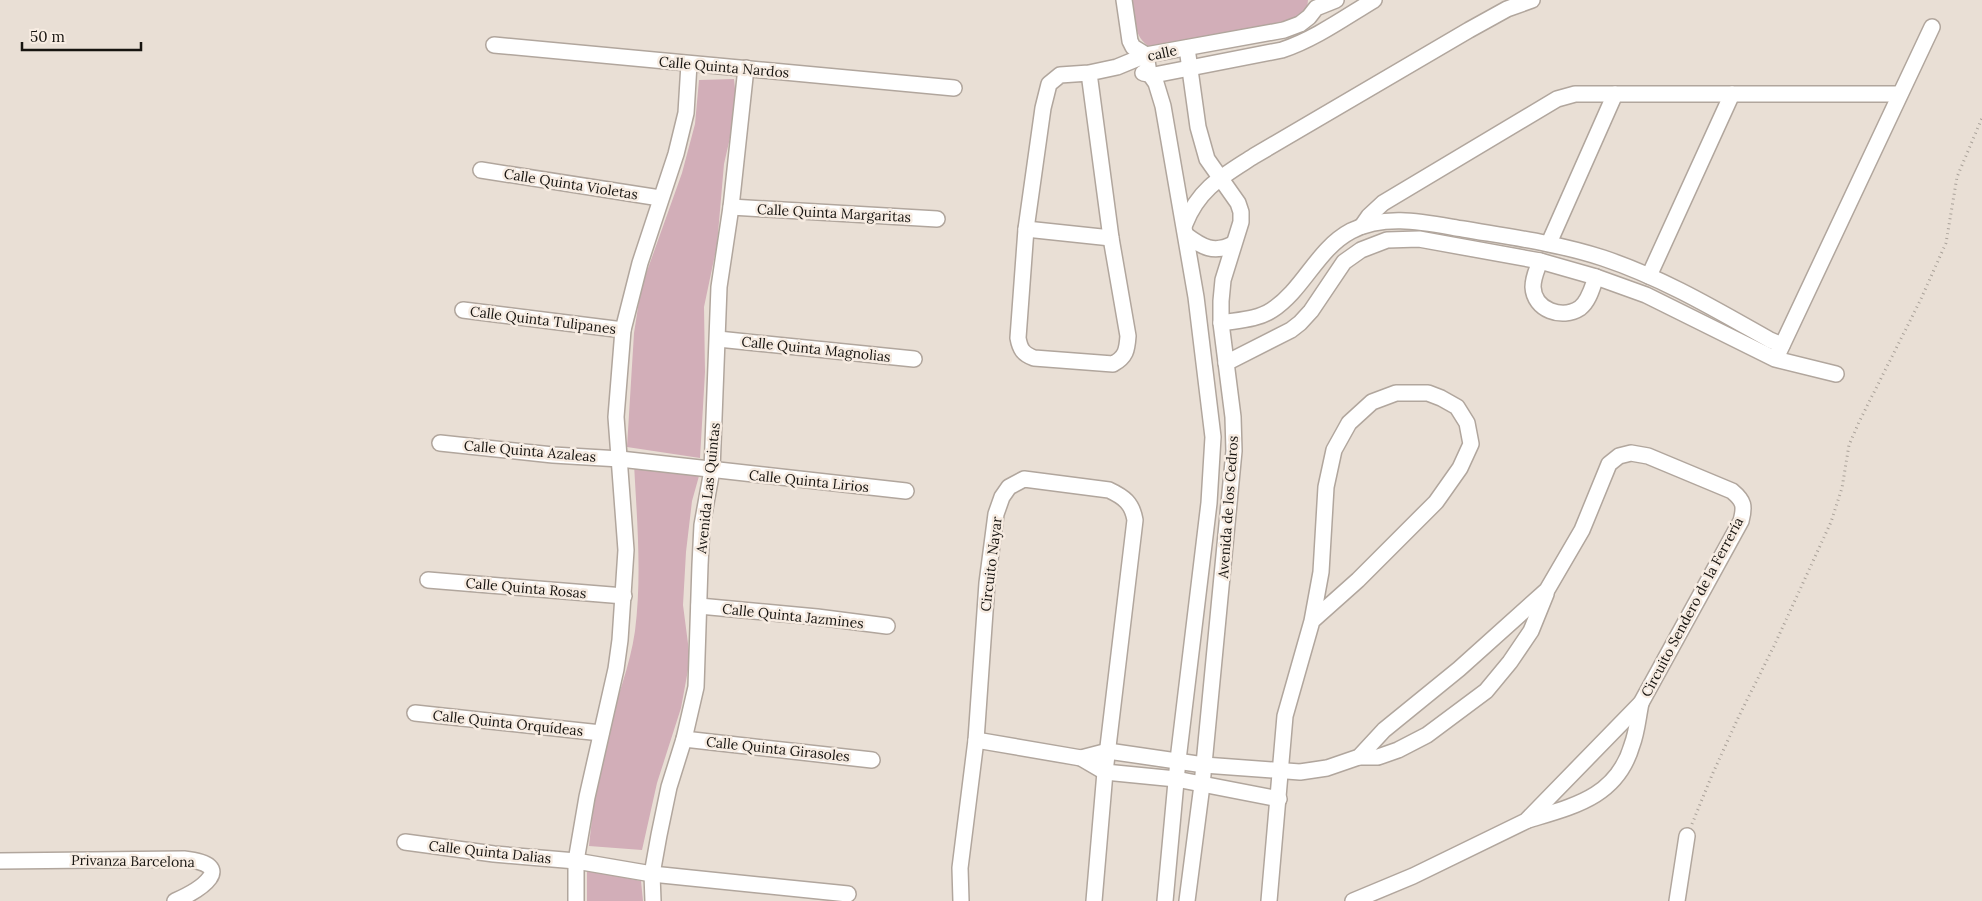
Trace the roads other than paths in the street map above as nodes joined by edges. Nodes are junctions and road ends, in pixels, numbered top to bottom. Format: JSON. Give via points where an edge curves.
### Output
{"nodes":[{"id":1,"x":1124,"y":0,"type":"edge"},
{"id":2,"x":1374,"y":0,"type":"edge"},
{"id":3,"x":1532,"y":0,"type":"edge"},
{"id":4,"x":1334,"y":1,"type":"edge"},
{"id":5,"x":1316,"y":4,"type":"edge"},
{"id":6,"x":1332,"y":26,"type":"junction"},
{"id":7,"x":1932,"y":26,"type":"dead end"},
{"id":8,"x":1316,"y":35,"type":"junction"},
{"id":9,"x":494,"y":45,"type":"dead end"},
{"id":10,"x":1187,"y":48,"type":"junction"},
{"id":11,"x":1146,"y":54,"type":"junction"},
{"id":12,"x":689,"y":64,"type":"junction"},
{"id":13,"x":1117,"y":67,"type":"junction"},
{"id":14,"x":746,"y":68,"type":"junction"},
{"id":15,"x":1190,"y":68,"type":"junction"},
{"id":16,"x":1089,"y":73,"type":"junction"},
{"id":17,"x":1151,"y":75,"type":"junction"},
{"id":18,"x":954,"y":88,"type":"dead end"},
{"id":19,"x":1615,"y":94,"type":"junction"},
{"id":20,"x":1732,"y":94,"type":"junction"},
{"id":21,"x":1900,"y":94,"type":"junction"},
{"id":22,"x":481,"y":170,"type":"dead end"},
{"id":23,"x":1220,"y":178,"type":"junction"},
{"id":24,"x":660,"y":198,"type":"junction"},
{"id":25,"x":732,"y":207,"type":"junction"},
{"id":26,"x":937,"y":219,"type":"dead end"},
{"id":27,"x":1362,"y":226,"type":"junction"},
{"id":28,"x":1026,"y":229,"type":"junction"},
{"id":29,"x":1186,"y":230,"type":"junction"},
{"id":30,"x":1110,"y":238,"type":"junction"},
{"id":31,"x":1550,"y":243,"type":"junction"},
{"id":32,"x":1234,"y":244,"type":"junction"},
{"id":33,"x":1540,"y":261,"type":"junction"},
{"id":34,"x":1649,"y":276,"type":"junction"},
{"id":35,"x":1596,"y":277,"type":"junction"},
{"id":36,"x":1290,"y":295,"type":"junction"},
{"id":37,"x":463,"y":310,"type":"dead end"},
{"id":38,"x":1311,"y":310,"type":"junction"},
{"id":39,"x":1221,"y":323,"type":"junction"},
{"id":40,"x":623,"y":330,"type":"junction"},
{"id":41,"x":718,"y":339,"type":"junction"},
{"id":42,"x":1223,"y":345,"type":"junction"},
{"id":43,"x":1782,"y":345,"type":"junction"},
{"id":44,"x":1202,"y":348,"type":"junction"},
{"id":45,"x":914,"y":359,"type":"dead end"},
{"id":46,"x":1775,"y":360,"type":"junction"},
{"id":47,"x":1226,"y":363,"type":"junction"},
{"id":48,"x":1836,"y":374,"type":"dead end"},
{"id":49,"x":440,"y":443,"type":"dead end"},
{"id":50,"x":620,"y":459,"type":"junction"},
{"id":51,"x":712,"y":470,"type":"junction"},
{"id":52,"x":906,"y":492,"type":"dead end"},
{"id":53,"x":428,"y":580,"type":"dead end"},
{"id":54,"x":1547,"y":590,"type":"junction"},
{"id":55,"x":624,"y":596,"type":"junction"},
{"id":56,"x":699,"y":606,"type":"junction"},
{"id":57,"x":1312,"y":621,"type":"junction"},
{"id":58,"x":887,"y":626,"type":"dead end"},
{"id":59,"x":1641,"y":703,"type":"junction"},
{"id":60,"x":415,"y":713,"type":"dead end"},
{"id":61,"x":601,"y":733,"type":"junction"},
{"id":62,"x":684,"y":739,"type":"junction"},
{"id":63,"x":976,"y":740,"type":"junction"},
{"id":64,"x":1108,"y":751,"type":"junction"},
{"id":65,"x":1359,"y":757,"type":"junction"},
{"id":66,"x":1081,"y":758,"type":"junction"},
{"id":67,"x":872,"y":760,"type":"dead end"},
{"id":68,"x":1178,"y":760,"type":"junction"},
{"id":69,"x":1204,"y":765,"type":"junction"},
{"id":70,"x":1105,"y":772,"type":"junction"},
{"id":71,"x":1280,"y":772,"type":"junction"},
{"id":72,"x":1176,"y":779,"type":"junction"},
{"id":73,"x":1202,"y":785,"type":"junction"},
{"id":74,"x":1279,"y":799,"type":"junction"},
{"id":75,"x":1526,"y":820,"type":"junction"},
{"id":76,"x":1687,"y":836,"type":"road end"},
{"id":77,"x":405,"y":842,"type":"dead end"},
{"id":78,"x":0,"y":861,"type":"edge"},
{"id":79,"x":576,"y":861,"type":"junction"},
{"id":80,"x":652,"y":874,"type":"junction"},
{"id":81,"x":848,"y":894,"type":"dead end"},
{"id":82,"x":175,"y":901,"type":"edge"},
{"id":83,"x":576,"y":901,"type":"edge"},
{"id":84,"x":653,"y":901,"type":"edge"},
{"id":85,"x":960,"y":901,"type":"edge"},
{"id":86,"x":1094,"y":901,"type":"edge"},
{"id":87,"x":1165,"y":901,"type":"edge"},
{"id":88,"x":1187,"y":901,"type":"edge"},
{"id":89,"x":1269,"y":901,"type":"edge"},
{"id":90,"x":1353,"y":901,"type":"edge"},
{"id":91,"x":1678,"y":901,"type":"edge"}],
"edges":[{"from":1,"to":11,"type":"street","via":[[1130,41],[1133,47]]},
{"from":2,"to":6,"type":"street","name":"calle"},
{"from":3,"to":23,"type":"street","via":[[1468,30]]},
{"from":4,"to":5,"type":"street","name":"calle"},
{"from":4,"to":6,"type":"street","name":"calle"},
{"from":5,"to":8,"type":"street"},
{"from":5,"to":10,"type":"street","name":"calle","via":[[1309,17],[1284,30]]},
{"from":6,"to":8,"type":"street","name":"calle"},
{"from":7,"to":21,"type":"street"},
{"from":8,"to":15,"type":"street","name":"calle","via":[[1282,50]]},
{"from":9,"to":12,"type":"street","name":"Calle Quinta Nardos"},
{"from":10,"to":11,"type":"street","name":"calle"},
{"from":10,"to":15,"type":"street","name":"Avenida de los Cedros"},
{"from":11,"to":13,"type":"street","name":"calle"},
{"from":11,"to":17,"type":"street","name":"Avenida de los Cedros"},
{"from":12,"to":14,"type":"street","name":"Calle Quinta Nardos"},
{"from":12,"to":24,"type":"street","via":[[686,113]]},
{"from":13,"to":16,"type":"street"},
{"from":13,"to":17,"type":"street","name":"calle"},
{"from":14,"to":18,"type":"street","name":"Calle Quinta Nardos"},
{"from":14,"to":25,"type":"street","name":"Avenida Las Quintas"},
{"from":15,"to":17,"type":"street","name":"calle"},
{"from":15,"to":23,"type":"street","name":"Avenida de los Cedros","via":[[1198,127],[1207,159]]},
{"from":16,"to":28,"type":"street","via":[[1060,76],[1049,84]]},
{"from":16,"to":30,"type":"street"},
{"from":17,"to":29,"type":"street","name":"Avenida de los Cedros","via":[[1163,106]]},
{"from":19,"to":20,"type":"street"},
{"from":19,"to":27,"type":"street","via":[[1575,94],[1557,98],[1384,203]]},
{"from":19,"to":31,"type":"street"},
{"from":20,"to":21,"type":"street"},
{"from":20,"to":34,"type":"street"},
{"from":21,"to":43,"type":"street"},
{"from":22,"to":24,"type":"street","name":"Calle Quinta Violetas"},
{"from":23,"to":29,"type":"street","via":[[1192,208]]},
{"from":23,"to":32,"type":"street","name":"Avenida de los Cedros","via":[[1241,212]]},
{"from":24,"to":40,"type":"street"},
{"from":25,"to":26,"type":"street","name":"Calle Quinta Margaritas"},
{"from":25,"to":41,"type":"street","name":"Avenida Las Quintas","via":[[720,287]]},
{"from":27,"to":31,"type":"street","via":[[1381,221],[1416,221]]},
{"from":27,"to":36,"type":"street","via":[[1329,246]]},
{"from":28,"to":30,"type":"street"},
{"from":28,"to":30,"type":"street","via":[[1018,338],[1024,354],[1034,358],[1113,364],[1127,351],[1128,336]]},
{"from":29,"to":32,"type":"street","via":[[1206,248],[1225,249]]},
{"from":29,"to":44,"type":"street","name":"Avenida de los Cedros"},
{"from":31,"to":34,"type":"street"},
{"from":32,"to":39,"type":"street","name":"Avenida de los Cedros","via":[[1223,280]]},
{"from":33,"to":35,"type":"street"},
{"from":33,"to":35,"type":"street","via":[[1533,289],[1537,300],[1557,314],[1570,313],[1580,307],[1588,298]]},
{"from":33,"to":38,"type":"street","via":[[1418,239],[1387,240],[1361,250],[1344,262]]},
{"from":34,"to":43,"type":"street"},
{"from":35,"to":46,"type":"street","via":[[1646,295]]},
{"from":36,"to":38,"type":"street"},
{"from":36,"to":39,"type":"street","via":[[1271,311],[1254,318]]},
{"from":37,"to":40,"type":"street","name":"Calle Quinta Tulipanes"},
{"from":38,"to":47,"type":"street","via":[[1291,330]]},
{"from":39,"to":42,"type":"street","name":"Avenida de los Cedros"},
{"from":40,"to":50,"type":"street","via":[[616,417]]},
{"from":41,"to":45,"type":"street","name":"Calle Quinta Magnolias"},
{"from":41,"to":51,"type":"street","name":"Avenida Las Quintas"},
{"from":42,"to":44,"type":"street"},
{"from":42,"to":47,"type":"street","name":"Avenida de los Cedros"},
{"from":43,"to":46,"type":"street"},
{"from":44,"to":68,"type":"street","name":"Avenida de los Cedros","via":[[1214,437]]},
{"from":46,"to":48,"type":"street"},
{"from":47,"to":69,"type":"street","name":"Avenida de los Cedros","via":[[1234,451]]},
{"from":49,"to":50,"type":"street","name":"Calle Quinta Azaleas"},
{"from":50,"to":51,"type":"street","name":"Calle Quinta Azaleas"},
{"from":50,"to":55,"type":"street","via":[[626,550]]},
{"from":51,"to":52,"type":"street","name":"Calle Quinta Lirios"},
{"from":51,"to":56,"type":"street","name":"Avenida Las Quintas","via":[[702,525]]},
{"from":53,"to":55,"type":"street","name":"Calle Quinta Rosas"},
{"from":54,"to":59,"type":"street","name":"Circuito Sendero de la Ferrería","via":[[1582,530],[1609,464],[1618,456],[1632,453],[1648,456],[1732,491],[1742,499],[1744,511],[1741,521]]},
{"from":54,"to":65,"type":"street","name":"Circuito Sendero de la Ferrería","via":[[1459,669],[1384,730]]},
{"from":54,"to":65,"type":"street","name":"Circuito Sendero de la Ferrería","via":[[1531,631],[1486,691],[1427,735],[1378,757]]},
{"from":55,"to":61,"type":"street","via":[[616,669]]},
{"from":56,"to":58,"type":"street","name":"Calle Quinta Jazmines"},
{"from":56,"to":62,"type":"street","name":"Avenida Las Quintas","via":[[696,687]]},
{"from":57,"to":57,"type":"street","via":[[1429,509],[1460,468],[1471,444],[1467,423],[1457,408],[1442,398],[1428,393],[1396,393],[1372,402],[1349,423],[1334,450],[1326,487],[1321,572]]},
{"from":57,"to":71,"type":"street","via":[[1285,716]]},
{"from":59,"to":75,"type":"street","name":"Circuito Sendero de la Ferrería"},
{"from":59,"to":75,"type":"street","name":"Circuito Sendero de la Ferrería","via":[[1632,745],[1616,779],[1582,802]]},
{"from":60,"to":61,"type":"street","name":"Calle Quinta Orquídeas"},
{"from":61,"to":79,"type":"street"},
{"from":62,"to":67,"type":"street","name":"Calle Quinta Girasoles"},
{"from":62,"to":80,"type":"street","name":"Avenida Las Quintas","via":[[669,787]]},
{"from":63,"to":64,"type":"street","name":"Circuito Nayar","via":[[987,583],[996,514],[1009,487],[1024,479],[1109,490],[1129,502],[1133,511],[1135,520]]},
{"from":63,"to":66,"type":"street"},
{"from":63,"to":85,"type":"street","name":"Circuito Nayar","via":[[960,868]]},
{"from":64,"to":66,"type":"street"},
{"from":64,"to":68,"type":"street","name":"Circuito Sendero de la Ferrería"},
{"from":64,"to":70,"type":"street","name":"Circuito Nayar"},
{"from":65,"to":71,"type":"street","name":"Circuito Sendero de la Ferrería","via":[[1327,768]]},
{"from":66,"to":70,"type":"street"},
{"from":68,"to":69,"type":"street","name":"Circuito Sendero de la Ferrería"},
{"from":68,"to":72,"type":"street","name":"Avenida de los Cedros"},
{"from":69,"to":71,"type":"street","name":"Circuito Sendero de la Ferrería"},
{"from":69,"to":73,"type":"street","name":"Avenida de los Cedros"},
{"from":70,"to":72,"type":"street"},
{"from":70,"to":86,"type":"street","name":"Circuito Nayar"},
{"from":71,"to":74,"type":"street"},
{"from":72,"to":73,"type":"street"},
{"from":72,"to":87,"type":"street","name":"Avenida de los Cedros"},
{"from":73,"to":74,"type":"street"},
{"from":73,"to":88,"type":"street","name":"Avenida de los Cedros"},
{"from":74,"to":89,"type":"street"},
{"from":75,"to":90,"type":"street","name":"Circuito Sendero de la Ferrería"},
{"from":76,"to":91,"type":"street"},
{"from":77,"to":79,"type":"street","name":"Calle Quinta Dalias"},
{"from":78,"to":82,"type":"street","name":"Privanza Barcelona","via":[[184,859],[209,866],[212,872],[210,880]]},
{"from":79,"to":80,"type":"street","name":"Calle Quinta Dalias"},
{"from":79,"to":83,"type":"street"},
{"from":80,"to":81,"type":"street","name":"Calle Quinta Dalias"},
{"from":80,"to":84,"type":"street","name":"Avenida Las Quintas"}]}
